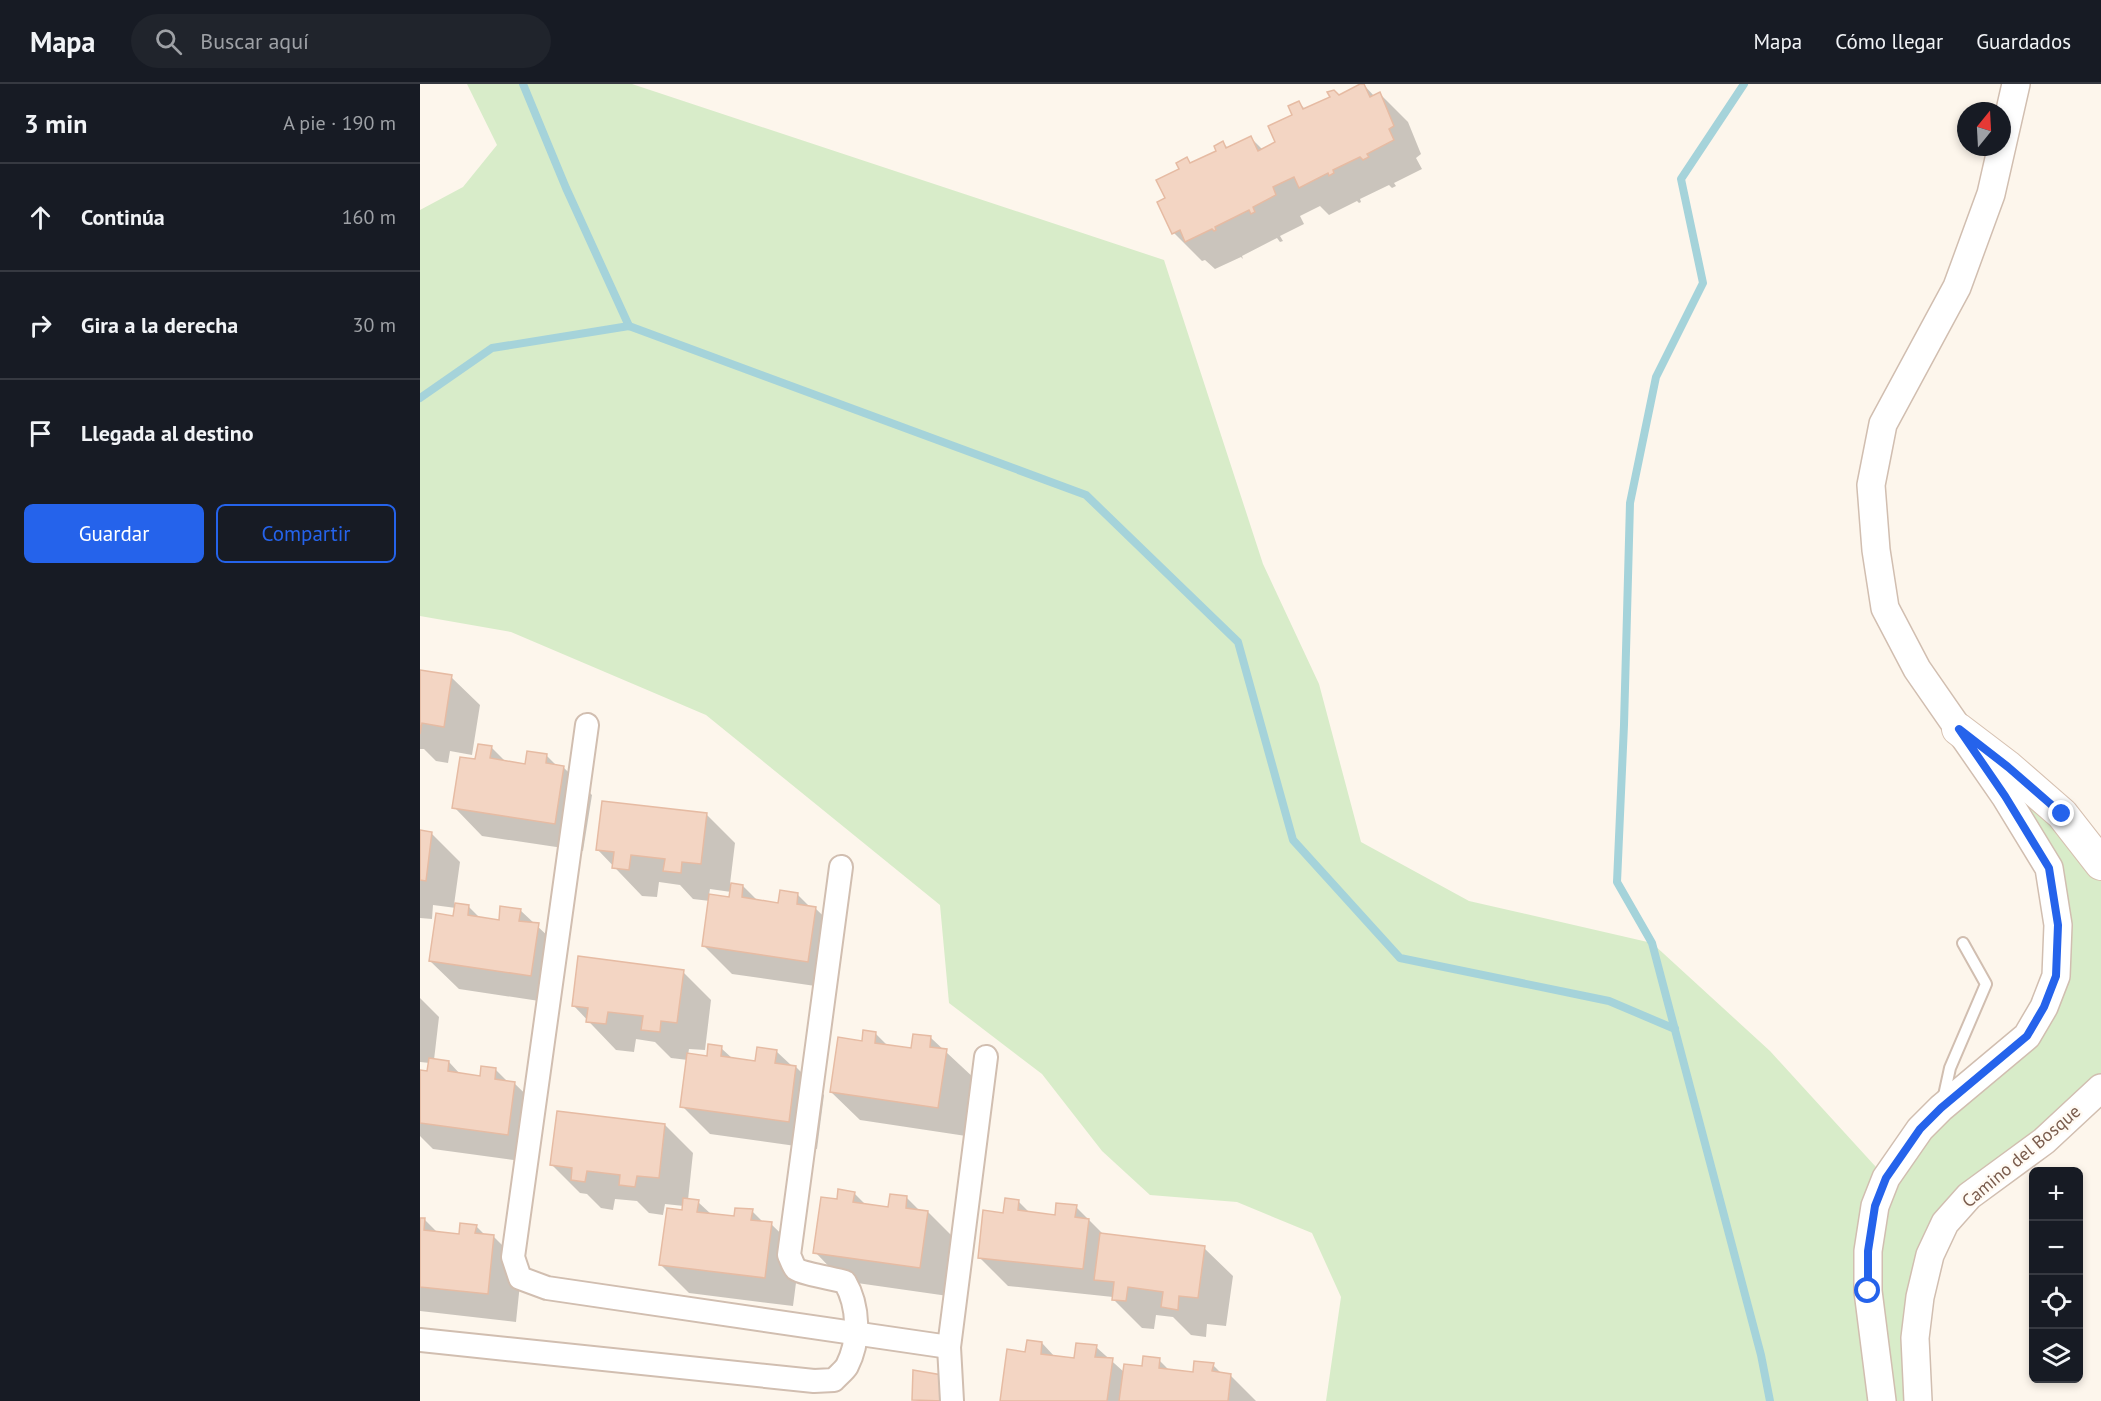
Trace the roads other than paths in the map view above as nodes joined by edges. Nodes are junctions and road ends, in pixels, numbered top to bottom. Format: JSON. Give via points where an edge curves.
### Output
{"nodes":[{"id":1,"x":2016,"y":84,"type":"edge"},
{"id":2,"x":587,"y":725,"type":"dead end"},
{"id":3,"x":1959,"y":729,"type":"junction"},
{"id":4,"x":2101,"y":864,"type":"edge"},
{"id":5,"x":841,"y":867,"type":"dead end"},
{"id":6,"x":1963,"y":943,"type":"dead end"},
{"id":7,"x":986,"y":1057,"type":"dead end"},
{"id":8,"x":2101,"y":1088,"type":"edge"},
{"id":9,"x":1941,"y":1108,"type":"junction"},
{"id":10,"x":857,"y":1335,"type":"junction"},
{"id":11,"x":420,"y":1340,"type":"edge"},
{"id":12,"x":949,"y":1347,"type":"junction"},
{"id":13,"x":952,"y":1401,"type":"edge"},
{"id":14,"x":1882,"y":1401,"type":"edge"},
{"id":15,"x":1918,"y":1401,"type":"edge"}],
"edges":[{"from":1,"to":3,"type":"street","via":[[1991,194],[1957,287],[1883,424],[1871,485],[1875,550],[1885,608],[1917,669]]},
{"from":2,"to":10,"type":"street","via":[[513,1257],[520,1278],[547,1288]]},
{"from":3,"to":4,"type":"main road","via":[[2062,814]]},
{"from":3,"to":9,"type":"street","via":[[2049,868],[2058,925],[2056,976],[2027,1036]]},
{"from":5,"to":10,"type":"street","via":[[789,1255],[795,1268],[804,1273],[845,1282],[852,1293]]},
{"from":6,"to":9,"type":"lane","via":[[1986,984],[1950,1068]]},
{"from":7,"to":12,"type":"street"},
{"from":8,"to":15,"type":"street","name":"Camino del Bosque","via":[[2044,1141],[1968,1196],[1945,1223],[1930,1255],[1920,1297],[1915,1338]]},
{"from":9,"to":14,"type":"street","via":[[1904,1150],[1886,1178],[1875,1206],[1868,1251],[1868,1291]]},
{"from":10,"to":11,"type":"street","via":[[847,1367],[834,1380],[814,1381]]},
{"from":10,"to":12,"type":"street"},
{"from":12,"to":13,"type":"street"}]}
